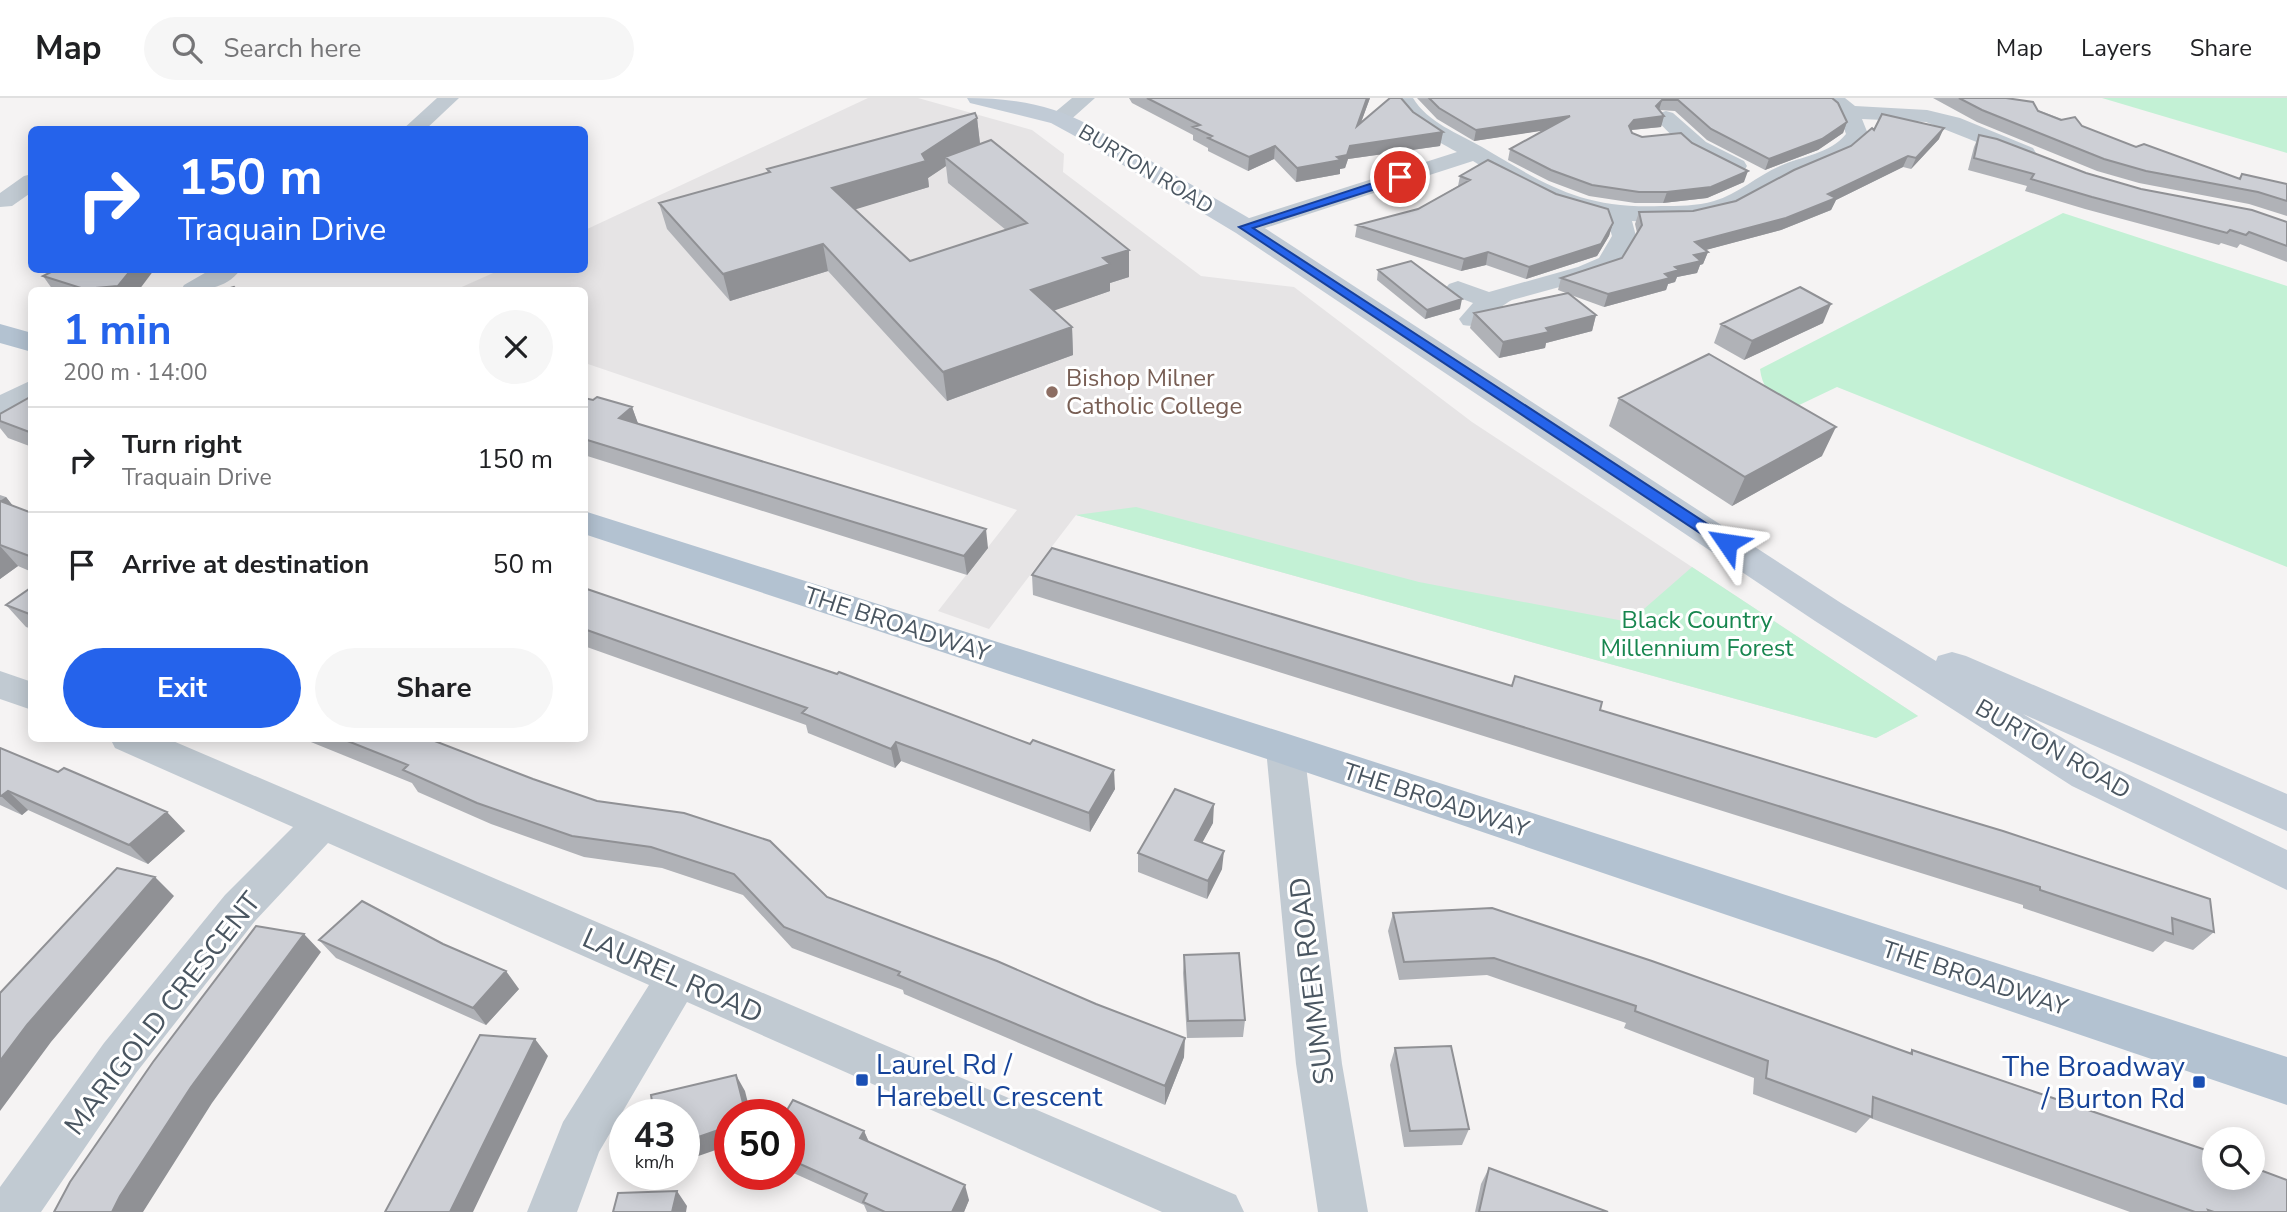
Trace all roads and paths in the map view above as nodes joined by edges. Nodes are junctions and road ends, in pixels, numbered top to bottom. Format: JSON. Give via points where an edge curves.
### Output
{"nodes":[{"id":1,"x":449,"y":98,"type":"edge"},
{"id":2,"x":978,"y":98,"type":"edge"},
{"id":3,"x":1085,"y":98,"type":"edge"},
{"id":4,"x":1403,"y":98,"type":"edge"},
{"id":5,"x":1841,"y":105,"type":"edge"},
{"id":6,"x":1059,"y":117,"type":"junction"},
{"id":7,"x":417,"y":126,"type":"edge"},
{"id":8,"x":1670,"y":129,"type":"dead end"},
{"id":9,"x":1476,"y":153,"type":"junction"},
{"id":10,"x":2040,"y":160,"type":"edge"},
{"id":11,"x":1764,"y":181,"type":"junction"},
{"id":12,"x":28,"y":184,"type":"edge"},
{"id":13,"x":2,"y":200,"type":"edge"},
{"id":14,"x":27,"y":210,"type":"dead end"},
{"id":15,"x":1618,"y":214,"type":"junction"},
{"id":16,"x":1245,"y":227,"type":"junction"},
{"id":17,"x":222,"y":273,"type":"edge"},
{"id":18,"x":198,"y":287,"type":"edge"},
{"id":19,"x":1458,"y":289,"type":"dead end"},
{"id":20,"x":0,"y":333,"type":"edge"},
{"id":21,"x":28,"y":342,"type":"edge"},
{"id":22,"x":28,"y":390,"type":"edge"},
{"id":23,"x":0,"y":407,"type":"edge"},
{"id":24,"x":588,"y":523,"type":"edge"},
{"id":25,"x":1828,"y":612,"type":"junction"},
{"id":26,"x":0,"y":684,"type":"edge"},
{"id":27,"x":28,"y":695,"type":"edge"},
{"id":28,"x":137,"y":742,"type":"edge"},
{"id":29,"x":1285,"y":749,"type":"junction"},
{"id":30,"x":2287,"y":813,"type":"edge"},
{"id":31,"x":323,"y":822,"type":"junction"},
{"id":32,"x":2287,"y":871,"type":"edge"},
{"id":33,"x":678,"y":977,"type":"junction"},
{"id":34,"x":2287,"y":1081,"type":"edge"},
{"id":35,"x":12,"y":1212,"type":"edge"},
{"id":36,"x":552,"y":1212,"type":"edge"},
{"id":37,"x":1219,"y":1212,"type":"edge"},
{"id":38,"x":1343,"y":1212,"type":"edge"}],
"edges":[{"from":1,"to":7,"type":"street"},
{"from":2,"to":6,"type":"main road","name":"BURTON ROAD"},
{"from":3,"to":6,"type":"street"},
{"from":4,"to":9,"type":"street","via":[[1428,124]]},
{"from":5,"to":10,"type":"street","via":[[1952,123]]},
{"from":5,"to":11,"type":"street","via":[[1857,134],[1844,149]]},
{"from":6,"to":16,"type":"main road","name":"BURTON ROAD"},
{"from":8,"to":11,"type":"street"},
{"from":9,"to":15,"type":"street","via":[[1554,198]]},
{"from":9,"to":16,"type":"street"},
{"from":11,"to":15,"type":"street","via":[[1723,205]]},
{"from":12,"to":13,"type":"street"},
{"from":13,"to":14,"type":"street"},
{"from":15,"to":19,"type":"street","via":[[1624,236],[1608,263],[1481,310]]},
{"from":16,"to":25,"type":"main road","name":"BURTON ROAD"},
{"from":17,"to":18,"type":"street"},
{"from":20,"to":21,"type":"main road"},
{"from":22,"to":23,"type":"street"},
{"from":24,"to":29,"type":"main road","name":"THE BROADWAY"},
{"from":25,"to":30,"type":"main road","name":"BURTON ROAD"},
{"from":25,"to":32,"type":"main road","name":"BURTON ROAD","via":[[2087,774]]},
{"from":26,"to":27,"type":"street"},
{"from":28,"to":31,"type":"street","name":"LAUREL ROAD"},
{"from":29,"to":34,"type":"main road","name":"THE BROADWAY"},
{"from":29,"to":38,"type":"street","name":"SUMMER ROAD","via":[[1319,1064]]},
{"from":31,"to":33,"type":"street","name":"LAUREL ROAD"},
{"from":31,"to":35,"type":"street","name":"MARIGOLD CRESCENT","via":[[240,908],[120,1058]]},
{"from":33,"to":36,"type":"street","via":[[580,1139]]},
{"from":33,"to":37,"type":"street","name":"LAUREL ROAD"}]}
